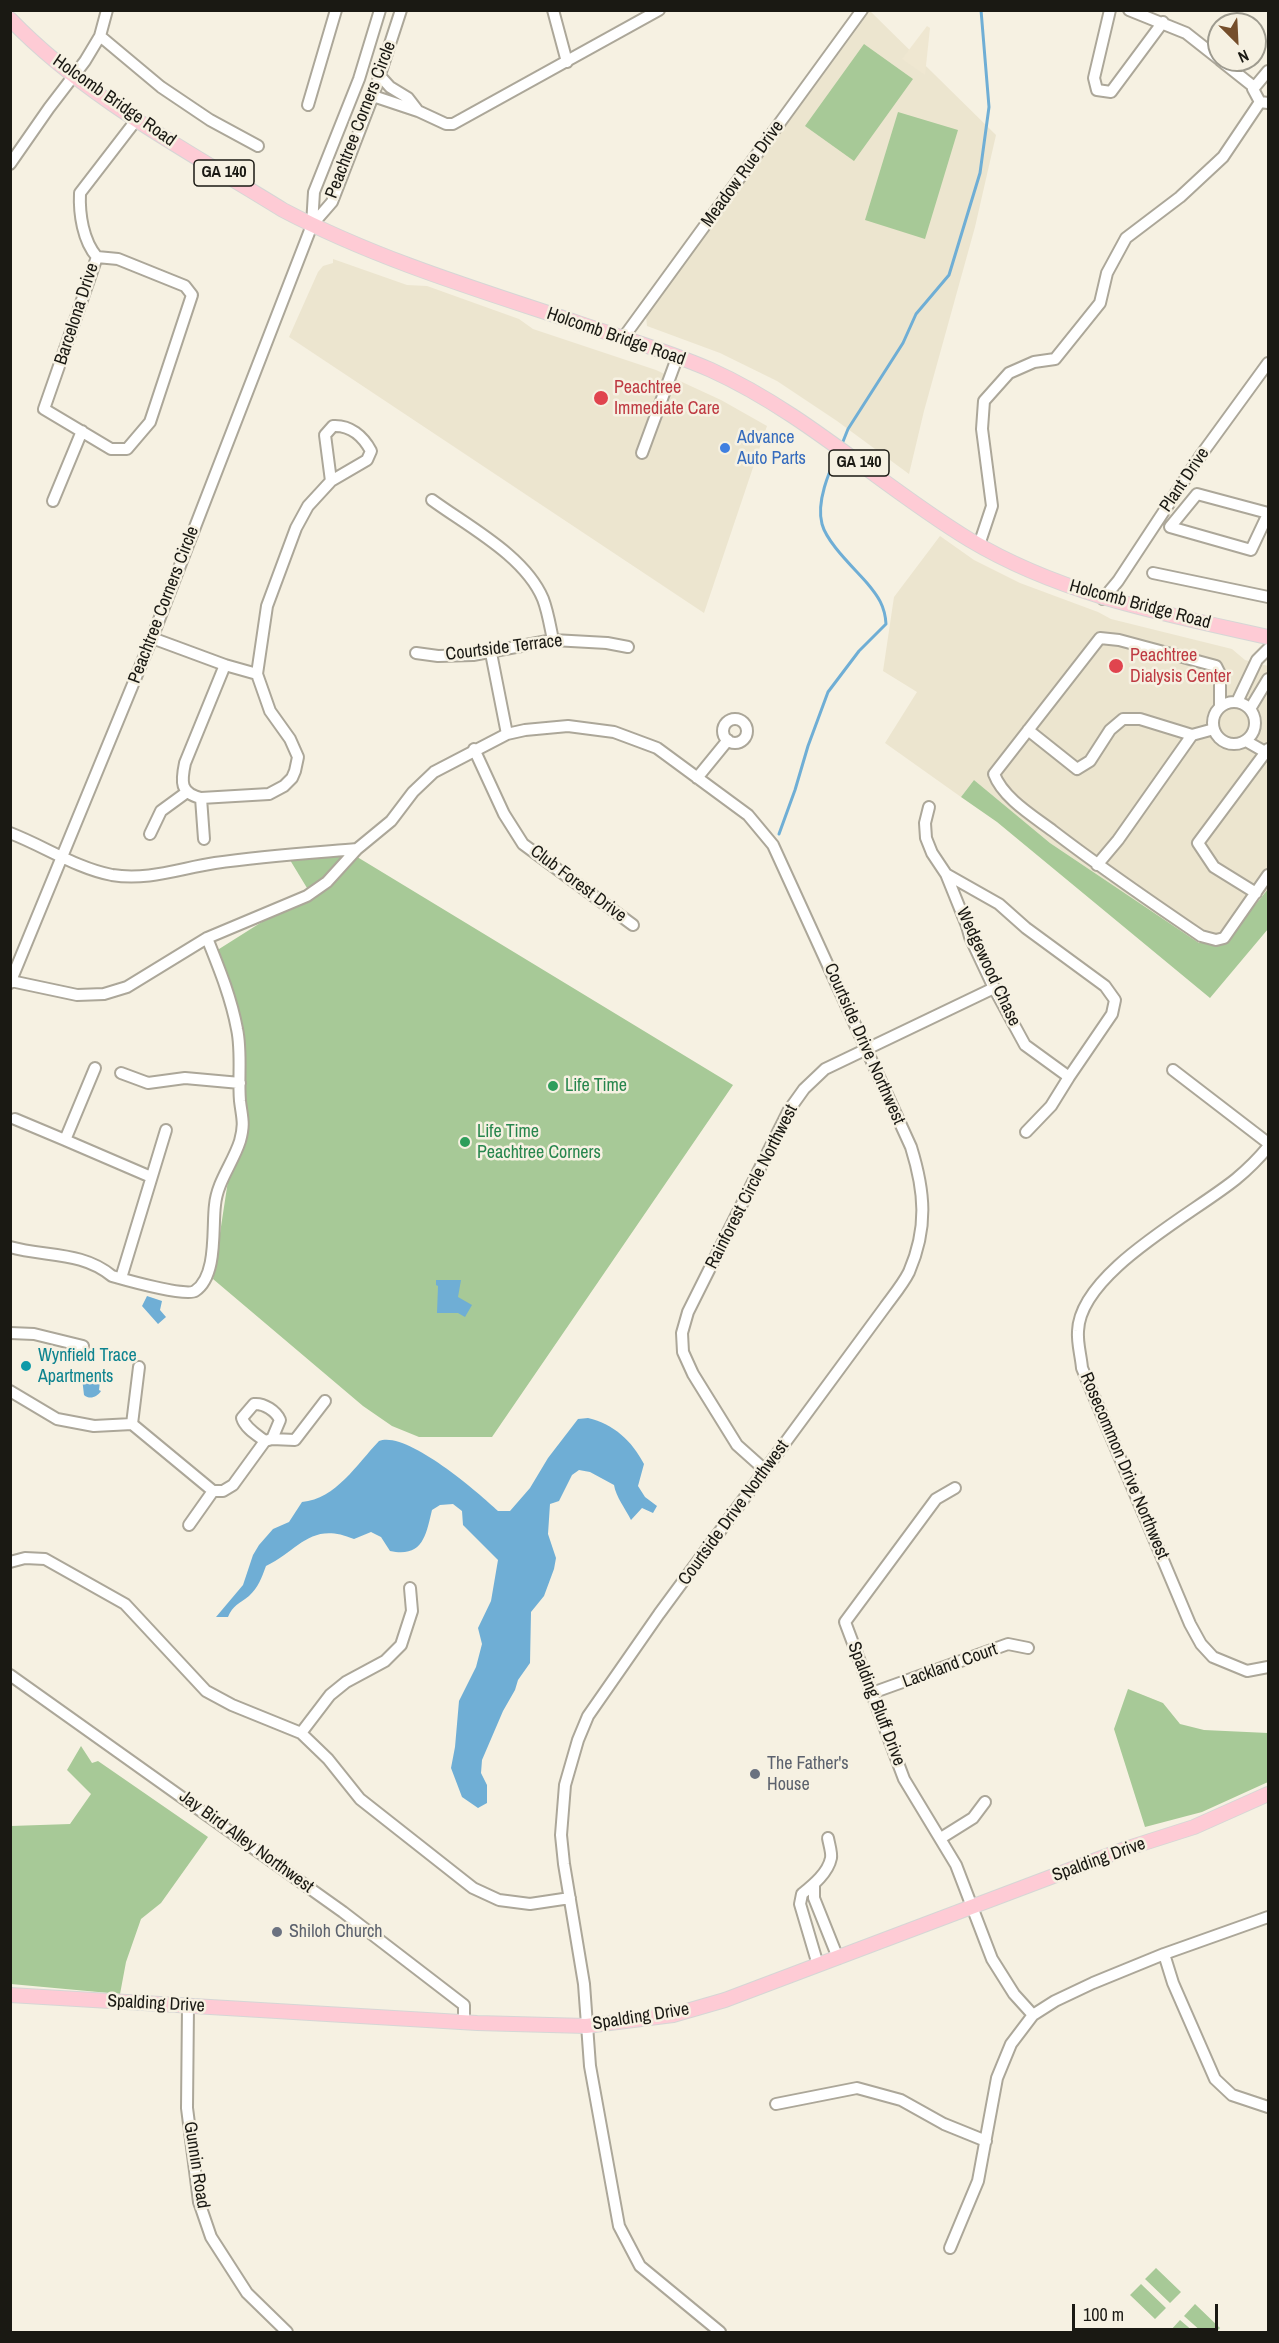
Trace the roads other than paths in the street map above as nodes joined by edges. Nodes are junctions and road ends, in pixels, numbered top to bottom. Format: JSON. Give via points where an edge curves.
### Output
{"nodes":[{"id":1,"x":107,"y":10,"type":"edge"},
{"id":2,"x":336,"y":10,"type":"edge"},
{"id":3,"x":380,"y":10,"type":"edge"},
{"id":4,"x":401,"y":10,"type":"edge"},
{"id":5,"x":553,"y":10,"type":"edge"},
{"id":6,"x":659,"y":10,"type":"edge"},
{"id":7,"x":862,"y":10,"type":"edge"},
{"id":8,"x":1110,"y":10,"type":"edge"},
{"id":9,"x":1129,"y":10,"type":"edge"},
{"id":10,"x":10,"y":19,"type":"edge"},
{"id":11,"x":1163,"y":22,"type":"junction"},
{"id":12,"x":100,"y":36,"type":"junction"},
{"id":13,"x":1207,"y":49,"type":"edge"},
{"id":14,"x":567,"y":62,"type":"junction"},
{"id":15,"x":1269,"y":71,"type":"edge"},
{"id":16,"x":1236,"y":72,"type":"edge"},
{"id":17,"x":73,"y":75,"type":"junction"},
{"id":18,"x":380,"y":76,"type":"junction"},
{"id":19,"x":1254,"y":87,"type":"junction"},
{"id":20,"x":373,"y":96,"type":"junction"},
{"id":21,"x":1264,"y":103,"type":"edge"},
{"id":22,"x":308,"y":105,"type":"dead end"},
{"id":23,"x":418,"y":111,"type":"junction"},
{"id":24,"x":137,"y":119,"type":"junction"},
{"id":25,"x":258,"y":146,"type":"dead end"},
{"id":26,"x":10,"y":164,"type":"edge"},
{"id":27,"x":312,"y":225,"type":"junction"},
{"id":28,"x":97,"y":257,"type":"junction"},
{"id":29,"x":623,"y":338,"type":"junction"},
{"id":30,"x":677,"y":358,"type":"junction"},
{"id":31,"x":1269,"y":363,"type":"edge"},
{"id":32,"x":82,"y":431,"type":"junction"},
{"id":33,"x":642,"y":453,"type":"dead end"},
{"id":34,"x":331,"y":481,"type":"junction"},
{"id":35,"x":432,"y":500,"type":"dead end"},
{"id":36,"x":52,"y":501,"type":"dead end"},
{"id":37,"x":1269,"y":514,"type":"edge"},
{"id":38,"x":979,"y":545,"type":"junction"},
{"id":39,"x":1153,"y":573,"type":"dead end"},
{"id":40,"x":1269,"y":597,"type":"edge"},
{"id":41,"x":1103,"y":598,"type":"junction"},
{"id":42,"x":1269,"y":637,"type":"edge"},
{"id":43,"x":152,"y":638,"type":"junction"},
{"id":44,"x":553,"y":640,"type":"junction"},
{"id":45,"x":628,"y":647,"type":"dead end"},
{"id":46,"x":1269,"y":649,"type":"edge"},
{"id":47,"x":416,"y":652,"type":"dead end"},
{"id":48,"x":491,"y":653,"type":"junction"},
{"id":49,"x":225,"y":665,"type":"junction"},
{"id":50,"x":257,"y":674,"type":"junction"},
{"id":51,"x":1269,"y":679,"type":"edge"},
{"id":52,"x":1237,"y":702,"type":"junction"},
{"id":53,"x":1220,"y":707,"type":"junction"},
{"id":54,"x":1250,"y":709,"type":"junction"},
{"id":55,"x":1214,"y":729,"type":"junction"},
{"id":56,"x":1028,"y":730,"type":"junction"},
{"id":57,"x":507,"y":734,"type":"junction"},
{"id":58,"x":1192,"y":735,"type":"junction"},
{"id":59,"x":728,"y":740,"type":"dead end"},
{"id":60,"x":1246,"y":741,"type":"junction"},
{"id":61,"x":474,"y":749,"type":"junction"},
{"id":62,"x":1268,"y":751,"type":"edge"},
{"id":63,"x":697,"y":778,"type":"junction"},
{"id":64,"x":187,"y":792,"type":"junction"},
{"id":65,"x":201,"y":798,"type":"junction"},
{"id":66,"x":929,"y":807,"type":"dead end"},
{"id":67,"x":10,"y":833,"type":"edge"},
{"id":68,"x":150,"y":834,"type":"dead end"},
{"id":69,"x":204,"y":839,"type":"dead end"},
{"id":70,"x":357,"y":849,"type":"junction"},
{"id":71,"x":61,"y":857,"type":"junction"},
{"id":72,"x":1097,"y":865,"type":"junction"},
{"id":73,"x":946,"y":874,"type":"junction"},
{"id":74,"x":1269,"y":875,"type":"edge"},
{"id":75,"x":1256,"y":893,"type":"junction"},
{"id":76,"x":633,"y":925,"type":"dead end"},
{"id":77,"x":207,"y":938,"type":"junction"},
{"id":78,"x":11,"y":982,"type":"edge"},
{"id":79,"x":994,"y":988,"type":"junction"},
{"id":80,"x":867,"y":1048,"type":"junction"},
{"id":81,"x":95,"y":1068,"type":"dead end"},
{"id":82,"x":1173,"y":1070,"type":"dead end"},
{"id":83,"x":121,"y":1073,"type":"dead end"},
{"id":84,"x":1069,"y":1077,"type":"junction"},
{"id":85,"x":240,"y":1083,"type":"junction"},
{"id":86,"x":15,"y":1119,"type":"dead end"},
{"id":87,"x":166,"y":1130,"type":"dead end"},
{"id":88,"x":1026,"y":1132,"type":"dead end"},
{"id":89,"x":65,"y":1140,"type":"junction"},
{"id":90,"x":1269,"y":1145,"type":"edge"},
{"id":91,"x":151,"y":1177,"type":"junction"},
{"id":92,"x":10,"y":1247,"type":"edge"},
{"id":93,"x":121,"y":1278,"type":"junction"},
{"id":94,"x":10,"y":1333,"type":"edge"},
{"id":95,"x":83,"y":1346,"type":"dead end"},
{"id":96,"x":139,"y":1366,"type":"dead end"},
{"id":97,"x":10,"y":1391,"type":"edge"},
{"id":98,"x":325,"y":1401,"type":"dead end"},
{"id":99,"x":132,"y":1424,"type":"junction"},
{"id":100,"x":765,"y":1470,"type":"junction"},
{"id":101,"x":955,"y":1488,"type":"dead end"},
{"id":102,"x":213,"y":1491,"type":"junction"},
{"id":103,"x":189,"y":1525,"type":"dead end"},
{"id":104,"x":10,"y":1562,"type":"edge"},
{"id":105,"x":410,"y":1588,"type":"dead end"},
{"id":106,"x":1028,"y":1648,"type":"dead end"},
{"id":107,"x":1269,"y":1667,"type":"edge"},
{"id":108,"x":10,"y":1675,"type":"edge"},
{"id":109,"x":872,"y":1693,"type":"junction"},
{"id":110,"x":301,"y":1733,"type":"junction"},
{"id":111,"x":1269,"y":1794,"type":"edge"},
{"id":112,"x":985,"y":1802,"type":"dead end"},
{"id":113,"x":828,"y":1838,"type":"dead end"},
{"id":114,"x":941,"y":1838,"type":"junction"},
{"id":115,"x":814,"y":1885,"type":"junction"},
{"id":116,"x":570,"y":1898,"type":"junction"},
{"id":117,"x":972,"y":1907,"type":"junction"},
{"id":118,"x":1269,"y":1917,"type":"edge"},
{"id":119,"x":1164,"y":1954,"type":"junction"},
{"id":120,"x":838,"y":1958,"type":"junction"},
{"id":121,"x":818,"y":1965,"type":"junction"},
{"id":122,"x":10,"y":1995,"type":"edge"},
{"id":123,"x":188,"y":2006,"type":"junction"},
{"id":124,"x":1034,"y":2015,"type":"junction"},
{"id":125,"x":464,"y":2022,"type":"junction"},
{"id":126,"x":586,"y":2026,"type":"junction"},
{"id":127,"x":776,"y":2104,"type":"dead end"},
{"id":128,"x":1269,"y":2107,"type":"edge"},
{"id":129,"x":986,"y":2141,"type":"junction"},
{"id":130,"x":950,"y":2248,"type":"dead end"},
{"id":131,"x":286,"y":2332,"type":"edge"},
{"id":132,"x":720,"y":2332,"type":"edge"}],
"edges":[{"from":1,"to":12,"type":"street"},
{"from":2,"to":22,"type":"street"},
{"from":3,"to":27,"type":"street","name":"Peachtree Corners Circle","via":[[359,79],[314,192]]},
{"from":4,"to":18,"type":"street","name":"Peachtree Corners Circle"},
{"from":5,"to":14,"type":"street"},
{"from":6,"to":14,"type":"street"},
{"from":7,"to":29,"type":"street","name":"Meadow Rue Drive"},
{"from":8,"to":11,"type":"street","via":[[1094,78],[1097,90],[1111,92]]},
{"from":9,"to":11,"type":"street"},
{"from":10,"to":17,"type":"main road","name":"Holcomb Bridge Road","number":"GA 140"},
{"from":11,"to":13,"type":"street"},
{"from":12,"to":17,"type":"street"},
{"from":12,"to":25,"type":"street","via":[[161,87]]},
{"from":14,"to":23,"type":"street","via":[[453,124]]},
{"from":15,"to":19,"type":"street"},
{"from":16,"to":19,"type":"street"},
{"from":17,"to":24,"type":"main road","name":"Holcomb Bridge Road","number":"GA 140"},
{"from":17,"to":26,"type":"street"},
{"from":18,"to":20,"type":"street","name":"Peachtree Corners Circle"},
{"from":18,"to":23,"type":"street"},
{"from":19,"to":21,"type":"street"},
{"from":20,"to":23,"type":"street"},
{"from":20,"to":27,"type":"street","name":"Peachtree Corners Circle","via":[[332,202]]},
{"from":21,"to":38,"type":"street","via":[[1223,157],[1180,198],[1126,238],[1107,273],[1100,303],[1055,359],[1034,362],[1009,373],[984,400],[982,429],[992,506]]},
{"from":24,"to":27,"type":"main road","name":"Holcomb Bridge Road","number":"GA 140"},
{"from":24,"to":28,"type":"street","name":"Barcelona Drive","via":[[80,193],[90,248]]},
{"from":27,"to":29,"type":"main road","name":"Holcomb Bridge Road","number":"GA 140","via":[[399,261]]},
{"from":27,"to":43,"type":"street","name":"Peachtree Corners Circle"},
{"from":28,"to":32,"type":"street","name":"Barcelona Drive","via":[[44,409]]},
{"from":28,"to":32,"type":"street","via":[[129,263],[185,286],[192,295],[155,409],[140,435],[127,449],[111,449]]},
{"from":29,"to":30,"type":"main road","name":"Holcomb Bridge Road","number":"GA 140"},
{"from":30,"to":33,"type":"street"},
{"from":30,"to":38,"type":"main road","name":"Holcomb Bridge Road","number":"GA 140","via":[[711,370],[771,401]]},
{"from":31,"to":41,"type":"street","name":"Plant Drive"},
{"from":32,"to":36,"type":"street"},
{"from":34,"to":34,"type":"street","via":[[367,460],[371,451],[363,438],[343,426],[333,426],[325,435]]},
{"from":34,"to":50,"type":"street","via":[[308,506],[296,528],[267,606]]},
{"from":35,"to":44,"type":"street","via":[[524,569],[542,597]]},
{"from":37,"to":37,"type":"street","via":[[1197,494],[1170,527],[1251,550]]},
{"from":38,"to":41,"type":"main road","name":"Holcomb Bridge Road","number":"GA 140","via":[[1041,576]]},
{"from":39,"to":40,"type":"street"},
{"from":41,"to":42,"type":"main road","name":"Holcomb Bridge Road","number":"GA 140"},
{"from":43,"to":49,"type":"street"},
{"from":43,"to":71,"type":"street","name":"Peachtree Corners Circle"},
{"from":44,"to":45,"type":"street","name":"Courtside Terrace"},
{"from":44,"to":48,"type":"street","name":"Courtside Terrace"},
{"from":46,"to":52,"type":"street","via":[[1257,660]]},
{"from":47,"to":48,"type":"street","name":"Courtside Terrace","via":[[438,656]]},
{"from":48,"to":57,"type":"street"},
{"from":49,"to":50,"type":"street"},
{"from":49,"to":64,"type":"street","via":[[185,763],[182,778]]},
{"from":50,"to":65,"type":"street","via":[[270,711],[298,757],[292,778],[269,794]]},
{"from":51,"to":54,"type":"street"},
{"from":52,"to":53,"type":"street"},
{"from":52,"to":54,"type":"street"},
{"from":53,"to":55,"type":"street","via":[[1214,717]]},
{"from":53,"to":56,"type":"street","via":[[1221,675],[1216,666],[1100,638]]},
{"from":54,"to":60,"type":"street","via":[[1255,729]]},
{"from":55,"to":58,"type":"street"},
{"from":55,"to":60,"type":"street","via":[[1227,743]]},
{"from":56,"to":58,"type":"street","via":[[1077,768],[1090,760],[1110,730],[1123,719],[1140,719]]},
{"from":56,"to":72,"type":"street","via":[[994,774],[997,781],[1029,813]]},
{"from":57,"to":61,"type":"street","name":"Courtside Drive Northwest"},
{"from":57,"to":63,"type":"street","name":"Courtside Drive Northwest","via":[[568,726],[614,732],[657,748]]},
{"from":58,"to":72,"type":"street"},
{"from":59,"to":63,"type":"street"},
{"from":60,"to":62,"type":"street"},
{"from":61,"to":70,"type":"street","name":"Courtside Drive Northwest","via":[[434,772],[391,821]]},
{"from":61,"to":76,"type":"street","name":"Club Forest Drive","via":[[504,814],[523,843]]},
{"from":62,"to":75,"type":"street","via":[[1198,843],[1214,867]]},
{"from":63,"to":80,"type":"street","name":"Courtside Drive Northwest","via":[[754,819],[773,845]]},
{"from":64,"to":65,"type":"street"},
{"from":64,"to":68,"type":"street","via":[[161,811]]},
{"from":65,"to":69,"type":"street"},
{"from":66,"to":73,"type":"street","name":"Wedgewood Chase","via":[[926,838]]},
{"from":67,"to":71,"type":"street"},
{"from":70,"to":71,"type":"street","via":[[213,863],[168,874],[136,876],[113,875]]},
{"from":70,"to":77,"type":"street","name":"Courtside Drive Northwest","via":[[327,882],[307,896]]},
{"from":71,"to":78,"type":"street","name":"Peachtree Corners Circle"},
{"from":72,"to":75,"type":"street","via":[[1201,936],[1216,940],[1224,938]]},
{"from":73,"to":79,"type":"street","name":"Wedgewood Chase"},
{"from":73,"to":84,"type":"street","via":[[999,904],[1105,986],[1114,1000],[1112,1014]]},
{"from":74,"to":75,"type":"street"},
{"from":77,"to":78,"type":"street","name":"Courtside Drive Northwest","via":[[127,987],[104,994],[77,995]]},
{"from":77,"to":85,"type":"street","via":[[238,1030]]},
{"from":79,"to":80,"type":"street","name":"Rainforest Circle Northwest"},
{"from":79,"to":84,"type":"street","name":"Wedgewood Chase","via":[[1025,1045]]},
{"from":80,"to":100,"type":"street","name":"Courtside Drive Northwest","via":[[921,1178],[924,1210],[919,1243],[908,1274]]},
{"from":80,"to":100,"type":"street","name":"Rainforest Circle Northwest","via":[[825,1069],[789,1110],[687,1312],[683,1352],[737,1445]]},
{"from":81,"to":89,"type":"street"},
{"from":82,"to":90,"type":"street"},
{"from":83,"to":85,"type":"street","via":[[148,1083],[179,1079]]},
{"from":84,"to":88,"type":"street","via":[[1051,1106]]},
{"from":85,"to":93,"type":"street","via":[[244,1118],[239,1142],[216,1195],[214,1242],[200,1286],[194,1293],[182,1293]]},
{"from":86,"to":89,"type":"street"},
{"from":87,"to":91,"type":"street"},
{"from":89,"to":91,"type":"street"},
{"from":90,"to":107,"type":"street","name":"Rosecommon Drive Northwest","via":[[1236,1179],[1105,1278],[1086,1303],[1078,1330],[1082,1368],[1201,1644],[1213,1657],[1247,1671]]},
{"from":91,"to":93,"type":"street"},
{"from":92,"to":93,"type":"street","via":[[80,1258]]},
{"from":94,"to":95,"type":"street","via":[[34,1334]]},
{"from":96,"to":99,"type":"street"},
{"from":97,"to":99,"type":"street","via":[[57,1419],[94,1426]]},
{"from":98,"to":102,"type":"street","via":[[295,1440],[269,1440],[234,1485],[224,1491]]},
{"from":99,"to":102,"type":"street"},
{"from":100,"to":116,"type":"street","name":"Courtside Drive Northwest","via":[[588,1716],[570,1763],[562,1806],[564,1864]]},
{"from":101,"to":109,"type":"street","name":"Spalding Bluff Drive","via":[[936,1499],[845,1622]]},
{"from":102,"to":103,"type":"street"},
{"from":104,"to":110,"type":"street","via":[[45,1559],[125,1604],[207,1691]]},
{"from":105,"to":110,"type":"street","via":[[412,1611],[401,1645],[385,1661],[330,1695]]},
{"from":106,"to":109,"type":"street","name":"Lackland Court","via":[[1008,1644]]},
{"from":108,"to":125,"type":"street","name":"Jay Bird Alley Northwest","via":[[352,1919],[464,2005]]},
{"from":109,"to":114,"type":"street","name":"Spalding Bluff Drive","via":[[904,1779]]},
{"from":110,"to":116,"type":"street","via":[[360,1799],[473,1888],[499,1900],[530,1904]]},
{"from":111,"to":117,"type":"main road","name":"Spalding Drive","via":[[1194,1827]]},
{"from":112,"to":114,"type":"street","via":[[973,1818]]},
{"from":113,"to":115,"type":"street","via":[[831,1858]]},
{"from":114,"to":117,"type":"street","name":"Spalding Bluff Drive"},
{"from":115,"to":120,"type":"street","via":[[814,1898]]},
{"from":115,"to":121,"type":"street","via":[[802,1894],[800,1904]]},
{"from":116,"to":126,"type":"street","name":"Courtside Drive Northwest","via":[[584,1984]]},
{"from":117,"to":120,"type":"main road","name":"Spalding Drive"},
{"from":117,"to":124,"type":"street","name":"Spalding Bluff Drive","via":[[992,1959],[1014,1994]]},
{"from":118,"to":119,"type":"street"},
{"from":119,"to":124,"type":"street","via":[[1055,2001]]},
{"from":119,"to":128,"type":"street","via":[[1215,2079],[1232,2094]]},
{"from":120,"to":121,"type":"main road","name":"Spalding Drive"},
{"from":121,"to":126,"type":"main road","name":"Spalding Drive","via":[[673,2015]]},
{"from":122,"to":123,"type":"main road","name":"Spalding Drive"},
{"from":123,"to":125,"type":"main road","name":"Spalding Drive"},
{"from":123,"to":131,"type":"street","name":"Gunnin Road","via":[[187,2108],[199,2202],[211,2237],[247,2293]]},
{"from":124,"to":129,"type":"street","via":[[1011,2043],[997,2078]]},
{"from":125,"to":126,"type":"main road","name":"Spalding Drive"},
{"from":126,"to":132,"type":"street","name":"Courtside Drive Northwest","via":[[619,2226],[640,2266]]},
{"from":127,"to":129,"type":"street","via":[[857,2088],[901,2100]]},
{"from":129,"to":130,"type":"street","via":[[978,2181]]}]}
